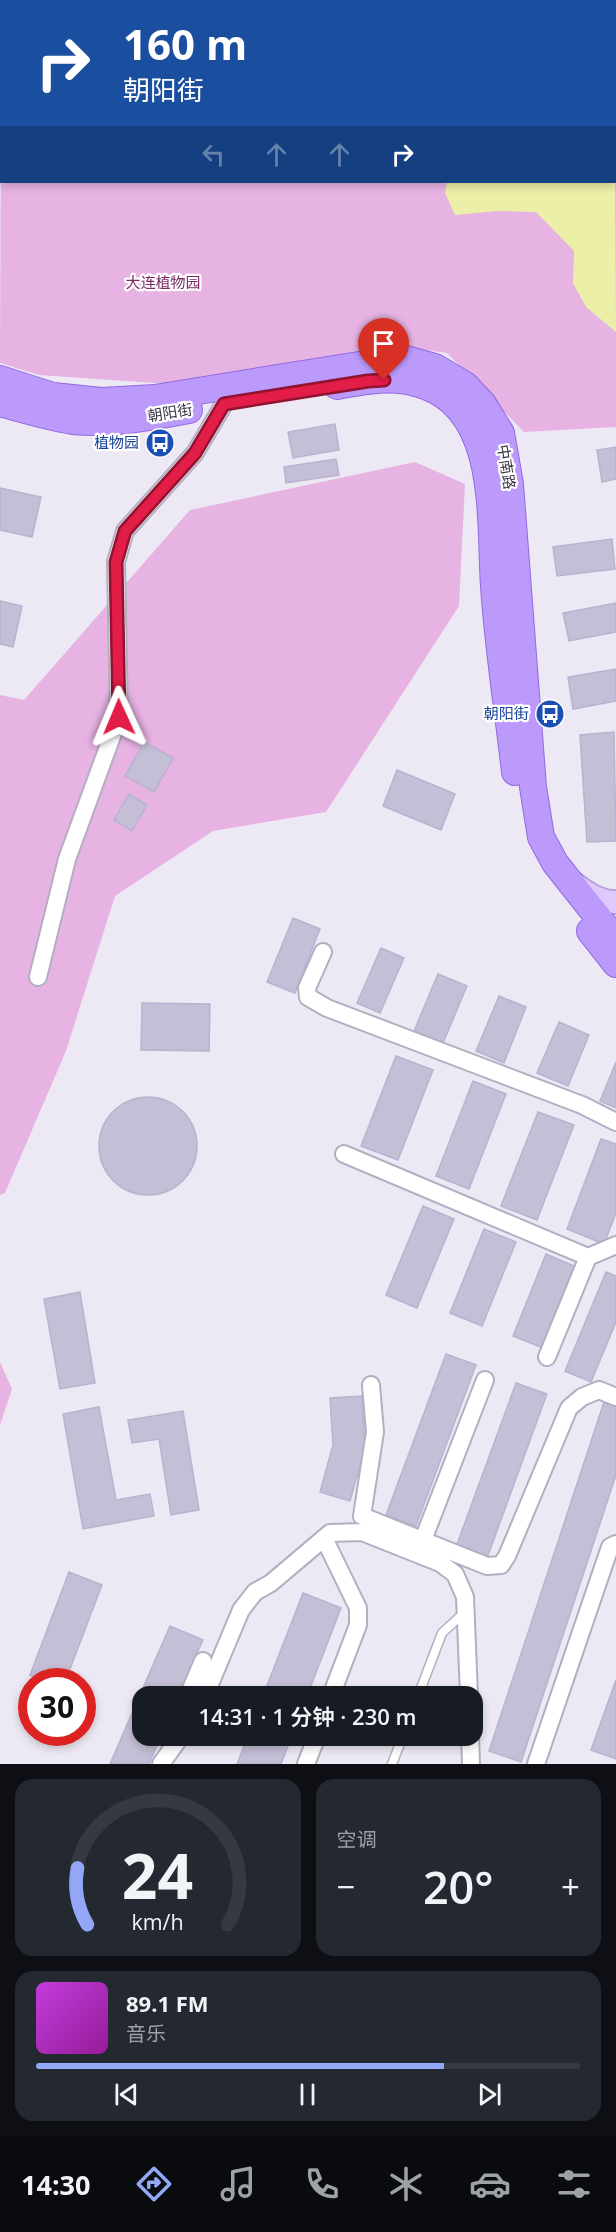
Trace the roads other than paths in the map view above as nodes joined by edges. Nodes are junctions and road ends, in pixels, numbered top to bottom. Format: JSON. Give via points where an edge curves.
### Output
{"nodes":[{"id":1,"x":0,"y":379,"type":"edge"},
{"id":2,"x":0,"y":404,"type":"edge"},
{"id":3,"x":224,"y":404,"type":"junction"},
{"id":4,"x":566,"y":878,"type":"junction"},
{"id":5,"x":616,"y":902,"type":"edge"},
{"id":6,"x":616,"y":940,"type":"edge"},
{"id":7,"x":323,"y":952,"type":"dead end"},
{"id":8,"x":616,"y":964,"type":"edge"},
{"id":9,"x":38,"y":977,"type":"dead end"},
{"id":10,"x":616,"y":1122,"type":"edge"},
{"id":11,"x":345,"y":1154,"type":"dead end"},
{"id":12,"x":616,"y":1245,"type":"edge"},
{"id":13,"x":588,"y":1257,"type":"junction"},
{"id":14,"x":547,"y":1357,"type":"dead end"},
{"id":15,"x":485,"y":1380,"type":"dead end"},
{"id":16,"x":371,"y":1385,"type":"dead end"},
{"id":17,"x":616,"y":1397,"type":"edge"},
{"id":18,"x":324,"y":1538,"type":"junction"},
{"id":19,"x":423,"y":1540,"type":"junction"},
{"id":20,"x":616,"y":1544,"type":"edge"},
{"id":21,"x":465,"y":1612,"type":"junction"},
{"id":22,"x":203,"y":1661,"type":"dead end"},
{"id":23,"x":192,"y":1686,"type":"edge"},
{"id":24,"x":209,"y":1686,"type":"edge"},
{"id":25,"x":335,"y":1686,"type":"edge"},
{"id":26,"x":421,"y":1686,"type":"edge"},
{"id":27,"x":469,"y":1686,"type":"edge"},
{"id":28,"x":168,"y":1746,"type":"edge"},
{"id":29,"x":174,"y":1746,"type":"edge"},
{"id":30,"x":313,"y":1746,"type":"edge"},
{"id":31,"x":399,"y":1746,"type":"edge"},
{"id":32,"x":470,"y":1746,"type":"edge"},
{"id":33,"x":161,"y":1763,"type":"edge"},
{"id":34,"x":306,"y":1764,"type":"edge"},
{"id":35,"x":392,"y":1764,"type":"edge"},
{"id":36,"x":471,"y":1764,"type":"edge"},
{"id":37,"x":537,"y":1764,"type":"edge"}],
"edges":[{"from":1,"to":4,"type":"main road","name":"中南路","via":[[53,396],[101,401],[154,398],[402,358],[435,367],[465,385],[501,433],[510,484],[537,819],[541,837]]},
{"from":2,"to":3,"type":"main road","name":"朝阳街","via":[[74,421],[108,422]]},
{"from":3,"to":8,"type":"main road","name":"朝阳街","via":[[368,381],[399,380],[439,394],[471,426],[487,472],[491,501],[494,587],[522,825],[538,866]]},
{"from":3,"to":9,"type":"street","via":[[195,453],[125,531],[116,562],[119,717],[67,859]]},
{"from":4,"to":5,"type":"main road","via":[[587,892]]},
{"from":4,"to":6,"type":"main road","name":"中南路"},
{"from":7,"to":10,"type":"street","via":[[307,988],[308,997],[327,1008],[582,1105]]},
{"from":11,"to":13,"type":"street"},
{"from":12,"to":13,"type":"street"},
{"from":13,"to":14,"type":"street"},
{"from":15,"to":19,"type":"street"},
{"from":16,"to":19,"type":"street","via":[[375,1432],[362,1516]]},
{"from":17,"to":19,"type":"street","via":[[599,1390],[569,1408],[501,1565],[487,1566]]},
{"from":18,"to":21,"type":"street","via":[[330,1533],[362,1532],[440,1563],[455,1574],[465,1597]]},
{"from":18,"to":24,"type":"street","via":[[248,1601]]},
{"from":18,"to":25,"type":"street","via":[[358,1608],[358,1625]]},
{"from":20,"to":37,"type":"street","via":[[610,1547]]},
{"from":21,"to":26,"type":"lane","via":[[442,1633]]},
{"from":21,"to":27,"type":"street"},
{"from":22,"to":23,"type":"street"},
{"from":28,"to":33,"type":"street"},
{"from":29,"to":33,"type":"street"},
{"from":30,"to":34,"type":"street"},
{"from":31,"to":35,"type":"lane"},
{"from":32,"to":36,"type":"street"}]}
